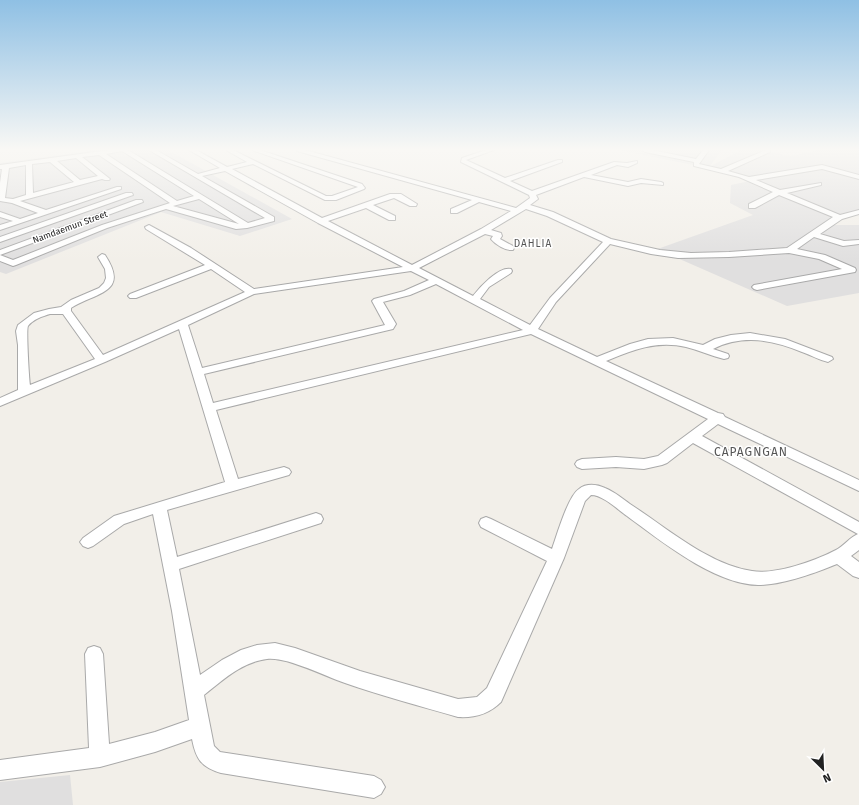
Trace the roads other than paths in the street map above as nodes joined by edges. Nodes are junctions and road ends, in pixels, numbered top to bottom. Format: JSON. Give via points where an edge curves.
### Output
{"nodes":[{"id":1,"x":2,"y":188,"type":"edge"},
{"id":2,"x":30,"y":188,"type":"edge"},
{"id":3,"x":62,"y":188,"type":"edge"},
{"id":4,"x":119,"y":188,"type":"joint"},
{"id":5,"x":152,"y":188,"type":"edge"},
{"id":6,"x":185,"y":188,"type":"edge"},
{"id":7,"x":217,"y":188,"type":"edge"},
{"id":8,"x":259,"y":188,"type":"edge"},
{"id":9,"x":303,"y":188,"type":"edge"},
{"id":10,"x":362,"y":188,"type":"edge"},
{"id":11,"x":434,"y":188,"type":"edge"},
{"id":12,"x":518,"y":188,"type":"edge"},
{"id":13,"x":549,"y":188,"type":"edge"},
{"id":14,"x":769,"y":188,"type":"edge"},
{"id":15,"x":801,"y":188,"type":"edge"},
{"id":16,"x":779,"y":192,"type":"junction"},
{"id":17,"x":532,"y":194,"type":"junction"},
{"id":18,"x":129,"y":195,"type":"junction"},
{"id":19,"x":30,"y":196,"type":"junction"},
{"id":20,"x":199,"y":196,"type":"junction"},
{"id":21,"x":1,"y":199,"type":"edge"},
{"id":22,"x":479,"y":200,"type":"junction"},
{"id":23,"x":13,"y":201,"type":"junction"},
{"id":24,"x":140,"y":202,"type":"junction"},
{"id":25,"x":175,"y":203,"type":"junction"},
{"id":26,"x":413,"y":204,"type":"dead end"},
{"id":27,"x":366,"y":205,"type":"junction"},
{"id":28,"x":165,"y":206,"type":"junction"},
{"id":29,"x":752,"y":206,"type":"dead end"},
{"id":30,"x":522,"y":208,"type":"junction"},
{"id":31,"x":151,"y":209,"type":"junction"},
{"id":32,"x":454,"y":211,"type":"dead end"},
{"id":33,"x":44,"y":212,"type":"junction"},
{"id":34,"x":859,"y":212,"type":"edge"},
{"id":35,"x":0,"y":214,"type":"edge"},
{"id":36,"x":839,"y":217,"type":"junction"},
{"id":37,"x":392,"y":218,"type":"dead end"},
{"id":38,"x":321,"y":221,"type":"junction"},
{"id":39,"x":18,"y":222,"type":"junction"},
{"id":40,"x":247,"y":226,"type":"junction"},
{"id":41,"x":149,"y":227,"type":"dead end"},
{"id":42,"x":0,"y":228,"type":"edge"},
{"id":43,"x":484,"y":231,"type":"junction"},
{"id":44,"x":813,"y":234,"type":"junction"},
{"id":45,"x":0,"y":240,"type":"edge"},
{"id":46,"x":608,"y":241,"type":"junction"},
{"id":47,"x":859,"y":242,"type":"edge"},
{"id":48,"x":510,"y":248,"type":"dead end"},
{"id":49,"x":789,"y":250,"type":"junction"},
{"id":50,"x":0,"y":253,"type":"edge"},
{"id":51,"x":102,"y":257,"type":"dead end"},
{"id":52,"x":0,"y":258,"type":"edge"},
{"id":53,"x":212,"y":266,"type":"junction"},
{"id":54,"x":412,"y":268,"type":"junction"},
{"id":55,"x":856,"y":269,"type":"edge"},
{"id":56,"x":508,"y":271,"type":"dead end"},
{"id":57,"x":437,"y":280,"type":"junction"},
{"id":58,"x":757,"y":288,"type":"dead end"},
{"id":59,"x":252,"y":292,"type":"junction"},
{"id":60,"x":133,"y":296,"type":"dead end"},
{"id":61,"x":475,"y":299,"type":"junction"},
{"id":62,"x":66,"y":311,"type":"junction"},
{"id":63,"x":182,"y":323,"type":"junction"},
{"id":64,"x":532,"y":330,"type":"junction"},
{"id":65,"x":704,"y":349,"type":"junction"},
{"id":66,"x":724,"y":356,"type":"dead end"},
{"id":67,"x":828,"y":359,"type":"dead end"},
{"id":68,"x":101,"y":360,"type":"junction"},
{"id":69,"x":599,"y":360,"type":"junction"},
{"id":70,"x":198,"y":372,"type":"junction"},
{"id":71,"x":24,"y":392,"type":"junction"},
{"id":72,"x":0,"y":402,"type":"edge"},
{"id":73,"x":209,"y":408,"type":"junction"},
{"id":74,"x":719,"y":417,"type":"junction"},
{"id":75,"x":693,"y":437,"type":"junction"},
{"id":76,"x":582,"y":464,"type":"dead end"},
{"id":77,"x":284,"y":472,"type":"dead end"},
{"id":78,"x":233,"y":485,"type":"junction"},
{"id":79,"x":859,"y":486,"type":"edge"},
{"id":80,"x":159,"y":507,"type":"junction"},
{"id":81,"x":316,"y":519,"type":"dead end"},
{"id":82,"x":486,"y":523,"type":"dead end"},
{"id":83,"x":859,"y":529,"type":"edge"},
{"id":84,"x":859,"y":540,"type":"edge"},
{"id":85,"x":88,"y":542,"type":"dead end"},
{"id":86,"x":838,"y":556,"type":"junction"},
{"id":87,"x":556,"y":558,"type":"junction"},
{"id":88,"x":171,"y":565,"type":"junction"},
{"id":89,"x":859,"y":571,"type":"edge"},
{"id":90,"x":94,"y":654,"type":"dead end"},
{"id":91,"x":194,"y":692,"type":"junction"},
{"id":92,"x":200,"y":726,"type":"junction"},
{"id":93,"x":100,"y":757,"type":"junction"},
{"id":94,"x":0,"y":770,"type":"edge"},
{"id":95,"x":374,"y":787,"type":"dead end"}],
"edges":[{"from":1,"to":21,"type":"street"},
{"from":2,"to":19,"type":"street"},
{"from":3,"to":19,"type":"street"},
{"from":4,"to":18,"type":"street"},
{"from":4,"to":33,"type":"street"},
{"from":5,"to":25,"type":"street"},
{"from":6,"to":20,"type":"street"},
{"from":7,"to":40,"type":"street","via":[[271,218]]},
{"from":8,"to":38,"type":"street"},
{"from":9,"to":10,"type":"street","via":[[325,198],[333,198]]},
{"from":11,"to":22,"type":"street"},
{"from":12,"to":17,"type":"street"},
{"from":13,"to":17,"type":"street"},
{"from":14,"to":16,"type":"street"},
{"from":15,"to":16,"type":"street"},
{"from":16,"to":29,"type":"street"},
{"from":16,"to":36,"type":"street"},
{"from":17,"to":30,"type":"street","via":[[533,201]]},
{"from":18,"to":24,"type":"street"},
{"from":18,"to":45,"type":"street","via":[[74,212]]},
{"from":19,"to":23,"type":"street"},
{"from":20,"to":25,"type":"street"},
{"from":20,"to":40,"type":"street"},
{"from":21,"to":23,"type":"street"},
{"from":22,"to":30,"type":"street"},
{"from":22,"to":32,"type":"street"},
{"from":23,"to":33,"type":"street"},
{"from":24,"to":31,"type":"street"},
{"from":24,"to":50,"type":"street","name":"Namdaemun Street"},
{"from":25,"to":28,"type":"street"},
{"from":26,"to":27,"type":"street","via":[[395,196]]},
{"from":27,"to":37,"type":"street"},
{"from":27,"to":38,"type":"street"},
{"from":28,"to":31,"type":"street"},
{"from":28,"to":40,"type":"street","via":[[236,227]]},
{"from":30,"to":43,"type":"street"},
{"from":30,"to":46,"type":"street","via":[[550,214]]},
{"from":31,"to":52,"type":"street","via":[[13,263]]},
{"from":33,"to":39,"type":"street"},
{"from":34,"to":36,"type":"street"},
{"from":35,"to":39,"type":"street"},
{"from":36,"to":44,"type":"street"},
{"from":38,"to":54,"type":"street"},
{"from":39,"to":42,"type":"street"},
{"from":41,"to":53,"type":"street"},
{"from":43,"to":48,"type":"street","via":[[498,234],[495,239]]},
{"from":43,"to":54,"type":"street"},
{"from":44,"to":47,"type":"street","via":[[843,244]]},
{"from":44,"to":49,"type":"street"},
{"from":46,"to":49,"type":"street","via":[[679,255]]},
{"from":46,"to":64,"type":"street","via":[[553,300]]},
{"from":49,"to":55,"type":"street"},
{"from":51,"to":62,"type":"street","via":[[109,267],[110,284],[75,301],[66,307]]},
{"from":53,"to":59,"type":"street"},
{"from":53,"to":60,"type":"street"},
{"from":54,"to":57,"type":"street"},
{"from":54,"to":59,"type":"street"},
{"from":55,"to":58,"type":"street"},
{"from":56,"to":61,"type":"street","via":[[486,285]]},
{"from":57,"to":61,"type":"street"},
{"from":57,"to":70,"type":"street","via":[[407,293],[377,301],[391,324],[389,327]]},
{"from":59,"to":63,"type":"street"},
{"from":61,"to":64,"type":"street"},
{"from":62,"to":68,"type":"street"},
{"from":62,"to":71,"type":"street","via":[[42,314],[23,325],[21,331]]},
{"from":63,"to":68,"type":"street"},
{"from":63,"to":70,"type":"street"},
{"from":64,"to":69,"type":"street"},
{"from":64,"to":73,"type":"street"},
{"from":65,"to":66,"type":"street"},
{"from":65,"to":67,"type":"street","via":[[732,337],[766,338],[787,342]]},
{"from":65,"to":69,"type":"street","via":[[678,341],[658,340],[634,345]]},
{"from":68,"to":71,"type":"street"},
{"from":69,"to":74,"type":"street"},
{"from":70,"to":73,"type":"street"},
{"from":71,"to":72,"type":"street"},
{"from":73,"to":78,"type":"street"},
{"from":74,"to":75,"type":"street"},
{"from":74,"to":79,"type":"street"},
{"from":75,"to":76,"type":"street","via":[[654,463]]},
{"from":75,"to":83,"type":"street"},
{"from":77,"to":78,"type":"street"},
{"from":78,"to":80,"type":"street"},
{"from":80,"to":85,"type":"street","via":[[119,520]]},
{"from":80,"to":88,"type":"street"},
{"from":81,"to":88,"type":"street"},
{"from":82,"to":87,"type":"street"},
{"from":84,"to":86,"type":"street"},
{"from":86,"to":87,"type":"street","via":[[803,569],[767,578],[737,576],[694,554],[608,496],[593,489],[582,493],[578,499]]},
{"from":86,"to":89,"type":"street"},
{"from":87,"to":91,"type":"street","via":[[494,694],[480,707],[458,708],[347,676],[270,650],[252,654],[232,663]]},
{"from":88,"to":91,"type":"street"},
{"from":90,"to":93,"type":"street"},
{"from":91,"to":92,"type":"street"},
{"from":92,"to":93,"type":"street","via":[[156,742]]},
{"from":92,"to":95,"type":"street","via":[[205,750],[215,762]]},
{"from":93,"to":94,"type":"street"}]}
